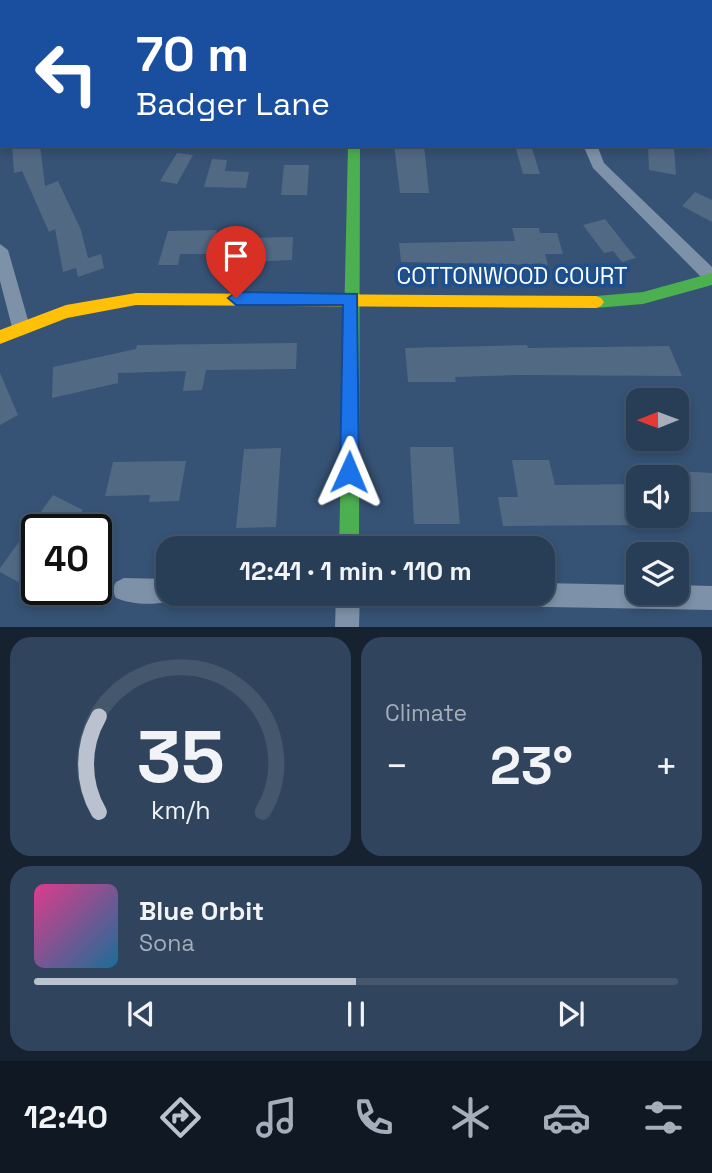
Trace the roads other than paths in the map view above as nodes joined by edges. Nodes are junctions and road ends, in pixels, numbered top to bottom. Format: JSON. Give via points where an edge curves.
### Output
{"nodes":[{"id":1,"x":354,"y":147,"type":"edge"},
{"id":2,"x":591,"y":147,"type":"edge"},
{"id":3,"x":0,"y":250,"type":"edge"},
{"id":4,"x":712,"y":278,"type":"edge"},
{"id":5,"x":351,"y":298,"type":"junction"},
{"id":6,"x":21,"y":327,"type":"junction"},
{"id":7,"x":0,"y":337,"type":"edge"},
{"id":8,"x":348,"y":536,"type":"edge"},
{"id":9,"x":124,"y":590,"type":"dead end"},
{"id":10,"x":156,"y":591,"type":"edge"},
{"id":11,"x":555,"y":595,"type":"edge"},
{"id":12,"x":712,"y":598,"type":"edge"},
{"id":13,"x":348,"y":606,"type":"edge"},
{"id":14,"x":347,"y":627,"type":"edge"}],
"edges":[{"from":1,"to":5,"type":"street"},
{"from":2,"to":4,"type":"street","via":[[598,165]]},
{"from":3,"to":6,"type":"street"},
{"from":4,"to":5,"type":"street","name":"COTTONWOOD COURT","via":[[613,302]]},
{"from":5,"to":6,"type":"street","name":"COTTONWOOD COURT","via":[[136,299],[108,302]]},
{"from":5,"to":8,"type":"street"},
{"from":6,"to":7,"type":"street","name":"COTTONWOOD COURT"},
{"from":9,"to":10,"type":"street"},
{"from":11,"to":12,"type":"street"},
{"from":13,"to":14,"type":"street"}]}
